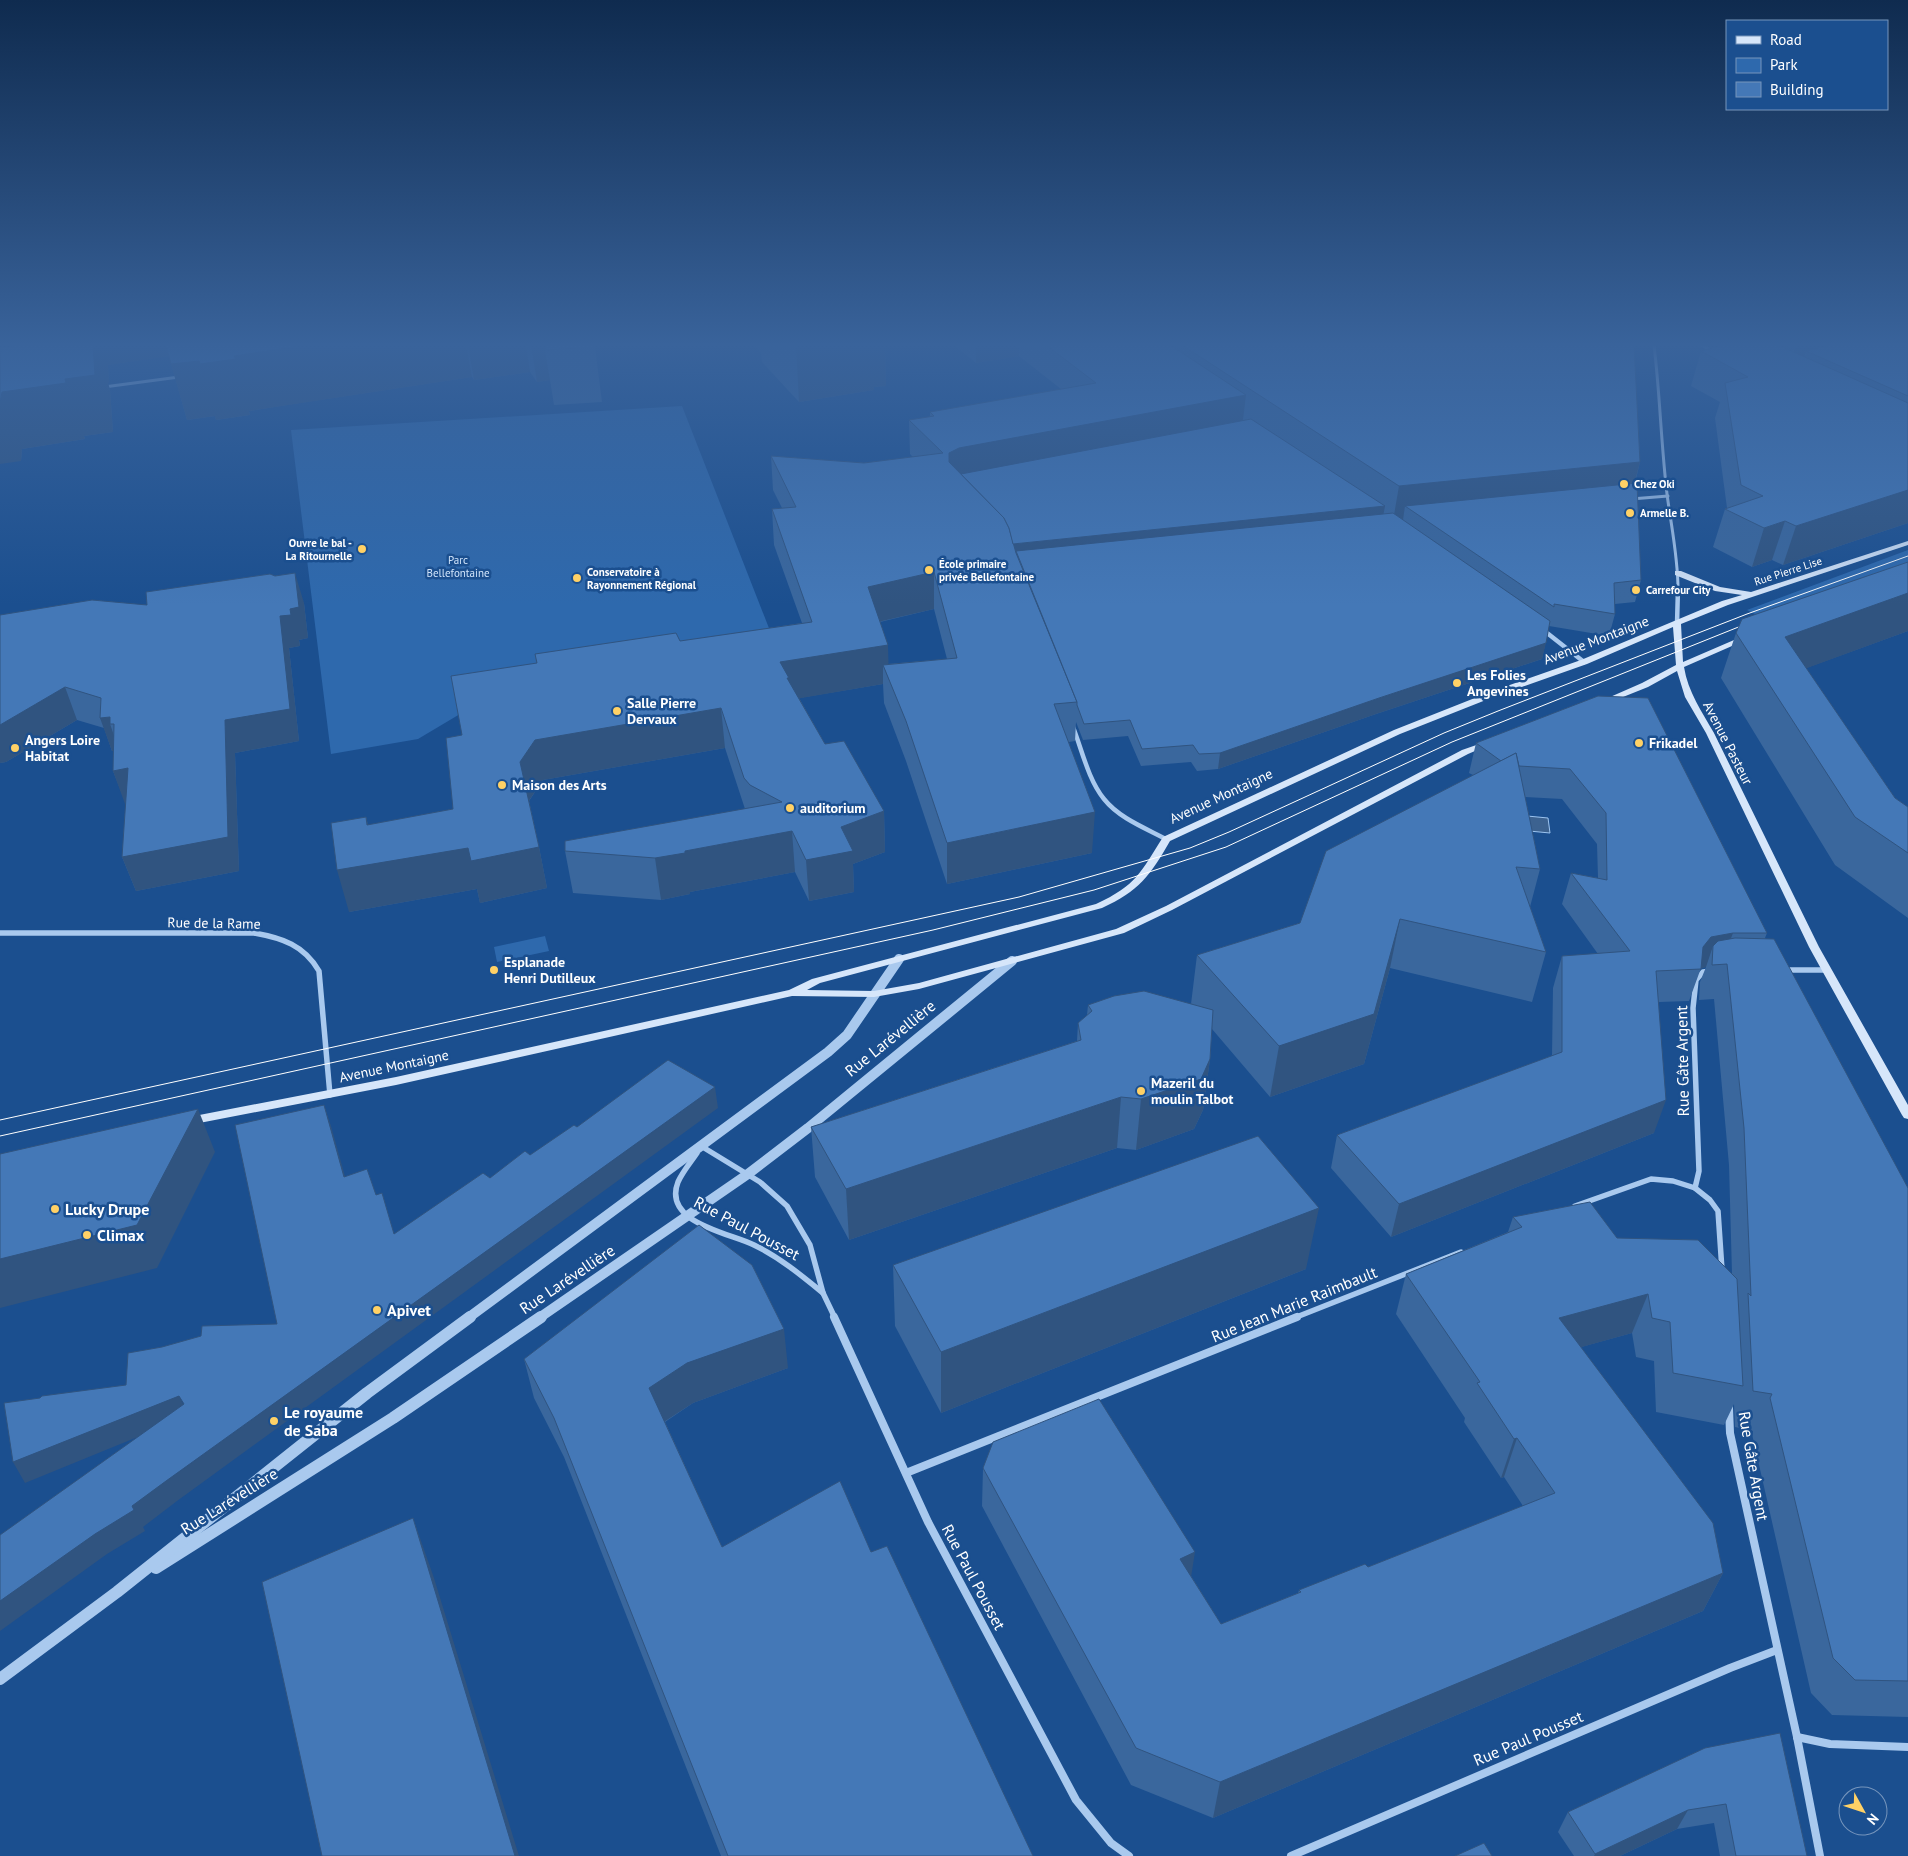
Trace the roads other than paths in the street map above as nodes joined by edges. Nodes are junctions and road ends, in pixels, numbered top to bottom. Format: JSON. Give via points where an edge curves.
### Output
{"nodes":[{"id":1,"x":1663,"y":432,"type":"edge"},
{"id":2,"x":1668,"y":496,"type":"junction"},
{"id":3,"x":1626,"y":500,"type":"edge"},
{"id":4,"x":1908,"y":543,"type":"edge"},
{"id":5,"x":1678,"y":572,"type":"junction"},
{"id":6,"x":1752,"y":594,"type":"junction"},
{"id":7,"x":1535,"y":624,"type":"edge"},
{"id":8,"x":1677,"y":624,"type":"junction"},
{"id":9,"x":1748,"y":637,"type":"edge"},
{"id":10,"x":1584,"y":662,"type":"junction"},
{"id":11,"x":1680,"y":666,"type":"junction"},
{"id":12,"x":1595,"y":705,"type":"edge"},
{"id":13,"x":1071,"y":721,"type":"edge"},
{"id":14,"x":1490,"y":743,"type":"edge"},
{"id":15,"x":1166,"y":838,"type":"junction"},
{"id":16,"x":0,"y":933,"type":"edge"},
{"id":17,"x":899,"y":959,"type":"junction"},
{"id":18,"x":1012,"y":961,"type":"junction"},
{"id":19,"x":1721,"y":969,"type":"edge"},
{"id":20,"x":1780,"y":970,"type":"edge"},
{"id":21,"x":1827,"y":970,"type":"junction"},
{"id":22,"x":792,"y":993,"type":"junction"},
{"id":23,"x":874,"y":994,"type":"junction"},
{"id":24,"x":330,"y":1096,"type":"junction"},
{"id":25,"x":1908,"y":1115,"type":"edge"},
{"id":26,"x":176,"y":1124,"type":"edge"},
{"id":27,"x":701,"y":1146,"type":"junction"},
{"id":28,"x":748,"y":1174,"type":"junction"},
{"id":29,"x":1695,"y":1188,"type":"junction"},
{"id":30,"x":1564,"y":1210,"type":"edge"},
{"id":31,"x":688,"y":1217,"type":"junction"},
{"id":32,"x":1466,"y":1250,"type":"edge"},
{"id":33,"x":1722,"y":1279,"type":"edge"},
{"id":34,"x":823,"y":1293,"type":"junction"},
{"id":35,"x":1728,"y":1404,"type":"edge"},
{"id":36,"x":906,"y":1473,"type":"junction"},
{"id":37,"x":118,"y":1592,"type":"junction"},
{"id":38,"x":1777,"y":1650,"type":"junction"},
{"id":39,"x":0,"y":1679,"type":"edge"},
{"id":40,"x":1797,"y":1737,"type":"junction"},
{"id":41,"x":1908,"y":1747,"type":"edge"},
{"id":42,"x":1129,"y":1856,"type":"edge"},
{"id":43,"x":1291,"y":1856,"type":"edge"},
{"id":44,"x":1820,"y":1856,"type":"edge"}],
"edges":[{"from":1,"to":2,"type":"street","name":"Avenue Pasteur"},
{"from":2,"to":3,"type":"street"},
{"from":2,"to":5,"type":"street","name":"Avenue Pasteur"},
{"from":4,"to":6,"type":"main road","name":"Rue Pierre Lise"},
{"from":5,"to":6,"type":"main road","via":[[1718,589]]},
{"from":5,"to":8,"type":"street","name":"Avenue Pasteur"},
{"from":6,"to":8,"type":"main road","name":"Rue Pierre Lise"},
{"from":7,"to":10,"type":"street"},
{"from":8,"to":10,"type":"main road","name":"Avenue Montaigne"},
{"from":8,"to":11,"type":"main road","name":"Avenue Pasteur"},
{"from":9,"to":11,"type":"main road"},
{"from":10,"to":15,"type":"main road","name":"Avenue Montaigne","via":[[1397,732]]},
{"from":11,"to":12,"type":"main road","via":[[1645,685]]},
{"from":11,"to":21,"type":"main road","name":"Avenue Pasteur","via":[[1691,700]]},
{"from":13,"to":15,"type":"street","via":[[1100,794],[1141,827]]},
{"from":14,"to":18,"type":"main road","name":"Avenue Montaigne","via":[[1464,752],[1120,931]]},
{"from":15,"to":17,"type":"main road","name":"Avenue Montaigne","via":[[1146,874],[1134,888],[1120,897],[1099,906]]},
{"from":16,"to":24,"type":"street","name":"Rue de la Rame","via":[[254,933],[290,942],[313,959],[319,971]]},
{"from":17,"to":22,"type":"main road","name":"Avenue Montaigne","via":[[816,981]]},
{"from":17,"to":23,"type":"street","name":"Rue Larévellière"},
{"from":18,"to":23,"type":"main road","name":"Avenue Montaigne","via":[[919,986]]},
{"from":18,"to":28,"type":"street","name":"Rue Larévellière"},
{"from":19,"to":29,"type":"street","name":"Rue Gâte Argent","via":[[1703,972],[1696,980],[1693,1008],[1699,1171]]},
{"from":20,"to":21,"type":"street"},
{"from":21,"to":25,"type":"main road","name":"Avenue Pasteur"},
{"from":22,"to":23,"type":"main road","name":"Avenue Montaigne"},
{"from":22,"to":24,"type":"main road","name":"Avenue Montaigne"},
{"from":23,"to":27,"type":"street","name":"Rue Larévellière","via":[[847,1034],[828,1052]]},
{"from":24,"to":26,"type":"main road","name":"Avenue Montaigne"},
{"from":27,"to":28,"type":"street","name":"Rue Paul Pousset"},
{"from":27,"to":31,"type":"street","name":"Rue Paul Pousset","via":[[676,1192],[679,1206]]},
{"from":27,"to":37,"type":"street","name":"Rue Larévellière","via":[[367,1393]]},
{"from":28,"to":31,"type":"street","name":"Rue Larévellière"},
{"from":28,"to":34,"type":"street","name":"Rue Paul Pousset","via":[[787,1206],[810,1245]]},
{"from":29,"to":30,"type":"street","via":[[1663,1178],[1650,1179]]},
{"from":29,"to":33,"type":"street","via":[[1718,1211]]},
{"from":31,"to":34,"type":"street","name":"Rue Paul Pousset","via":[[745,1241],[788,1264]]},
{"from":31,"to":37,"type":"street","name":"Rue Larévellière","via":[[393,1418]]},
{"from":32,"to":36,"type":"street","name":"Rue Jean Marie Raimbault"},
{"from":34,"to":36,"type":"street","name":"Rue Paul Pousset"},
{"from":35,"to":38,"type":"street","name":"Rue Gâte Argent","via":[[1730,1433]]},
{"from":36,"to":42,"type":"street","name":"Rue Paul Pousset","via":[[928,1522],[1076,1800],[1111,1843]]},
{"from":37,"to":39,"type":"street","name":"Rue Larévellière"},
{"from":38,"to":40,"type":"street","name":"Rue Gâte Argent"},
{"from":38,"to":43,"type":"street","name":"Rue Paul Pousset"},
{"from":40,"to":41,"type":"street","via":[[1830,1744]]},
{"from":40,"to":44,"type":"street","name":"Rue Gâte Argent"}]}
